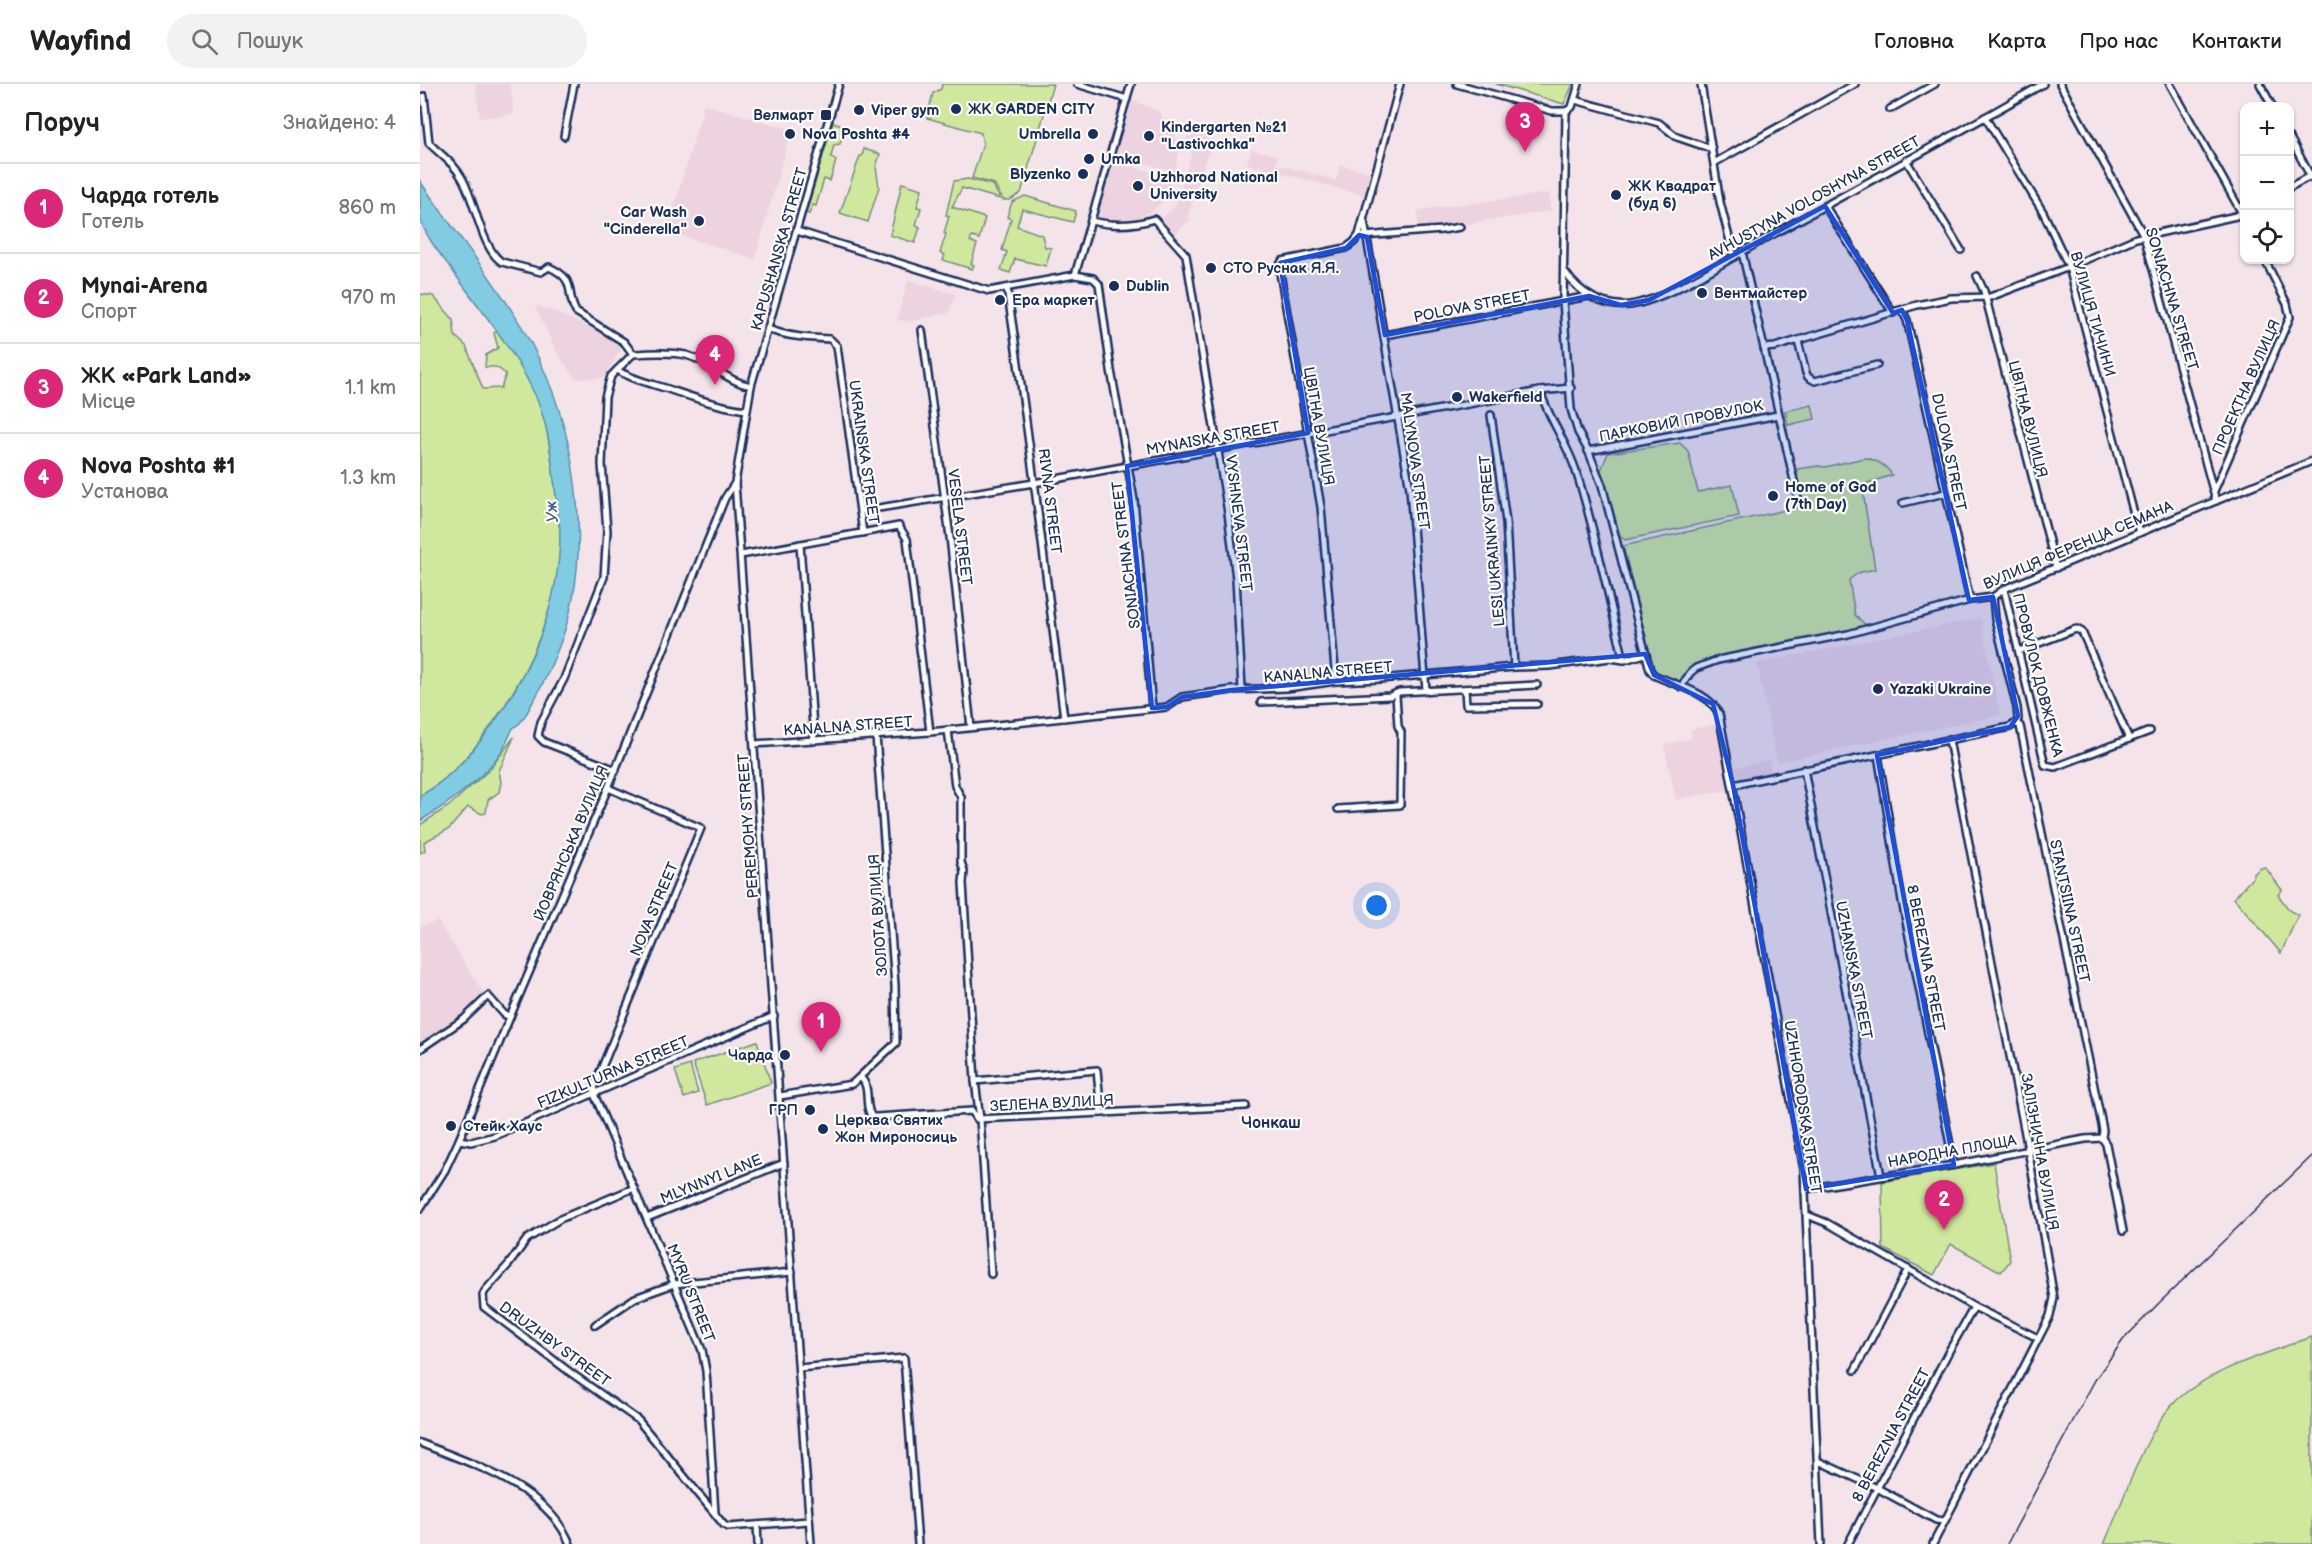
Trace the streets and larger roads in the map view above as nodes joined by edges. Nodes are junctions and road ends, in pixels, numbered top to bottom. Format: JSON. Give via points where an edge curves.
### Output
{"nodes":[{"id":1,"x":574,"y":84,"type":"edge"},
{"id":2,"x":839,"y":84,"type":"edge"},
{"id":3,"x":1077,"y":84,"type":"edge"},
{"id":4,"x":1131,"y":84,"type":"edge"},
{"id":5,"x":1400,"y":84,"type":"edge"},
{"id":6,"x":1457,"y":84,"type":"edge"},
{"id":7,"x":1579,"y":84,"type":"edge"},
{"id":8,"x":1701,"y":84,"type":"edge"},
{"id":9,"x":1856,"y":84,"type":"edge"},
{"id":10,"x":1935,"y":84,"type":"edge"},
{"id":11,"x":2043,"y":84,"type":"edge"},
{"id":12,"x":2060,"y":84,"type":"edge"},
{"id":13,"x":2170,"y":84,"type":"edge"},
{"id":14,"x":2260,"y":84,"type":"edge"},
{"id":15,"x":424,"y":96,"type":"dead end"},
{"id":16,"x":1127,"y":99,"type":"junction"},
{"id":17,"x":1575,"y":100,"type":"junction"},
{"id":18,"x":2270,"y":102,"type":"edge"},
{"id":19,"x":1890,"y":110,"type":"dead end"},
{"id":20,"x":1566,"y":111,"type":"junction"},
{"id":21,"x":1985,"y":117,"type":"junction"},
{"id":22,"x":564,"y":136,"type":"dead end"},
{"id":23,"x":2294,"y":147,"type":"edge"},
{"id":24,"x":1712,"y":149,"type":"junction"},
{"id":25,"x":1906,"y":160,"type":"junction"},
{"id":26,"x":1714,"y":163,"type":"junction"},
{"id":27,"x":2311,"y":176,"type":"edge"},
{"id":28,"x":2294,"y":184,"type":"edge"},
{"id":29,"x":1825,"y":206,"type":"junction"},
{"id":30,"x":2242,"y":210,"type":"edge"},
{"id":31,"x":2240,"y":215,"type":"edge"},
{"id":32,"x":1364,"y":217,"type":"junction"},
{"id":33,"x":1091,"y":221,"type":"junction"},
{"id":34,"x":1460,"y":227,"type":"dead end"},
{"id":35,"x":797,"y":231,"type":"junction"},
{"id":36,"x":1359,"y":235,"type":"junction"},
{"id":37,"x":2144,"y":236,"type":"junction"},
{"id":38,"x":1367,"y":237,"type":"junction"},
{"id":39,"x":1961,"y":250,"type":"dead end"},
{"id":40,"x":1742,"y":252,"type":"junction"},
{"id":41,"x":1734,"y":257,"type":"junction"},
{"id":42,"x":2267,"y":264,"type":"edge"},
{"id":43,"x":2069,"y":267,"type":"junction"},
{"id":44,"x":1565,"y":272,"type":"junction"},
{"id":45,"x":1075,"y":275,"type":"junction"},
{"id":46,"x":1977,"y":276,"type":"dead end"},
{"id":47,"x":1007,"y":288,"type":"junction"},
{"id":48,"x":1589,"y":296,"type":"junction"},
{"id":49,"x":1985,"y":298,"type":"junction"},
{"id":50,"x":1563,"y":301,"type":"junction"},
{"id":51,"x":1902,"y":310,"type":"junction"},
{"id":52,"x":1893,"y":313,"type":"junction"},
{"id":53,"x":768,"y":329,"type":"junction"},
{"id":54,"x":922,"y":330,"type":"dead end"},
{"id":55,"x":1384,"y":335,"type":"junction"},
{"id":56,"x":1797,"y":341,"type":"junction"},
{"id":57,"x":1764,"y":348,"type":"junction"},
{"id":58,"x":633,"y":354,"type":"junction"},
{"id":59,"x":1877,"y":365,"type":"dead end"},
{"id":60,"x":616,"y":370,"type":"junction"},
{"id":61,"x":751,"y":386,"type":"junction"},
{"id":62,"x":1571,"y":388,"type":"junction"},
{"id":63,"x":1540,"y":391,"type":"junction"},
{"id":64,"x":747,"y":410,"type":"junction"},
{"id":65,"x":1491,"y":415,"type":"dead end"},
{"id":66,"x":1778,"y":415,"type":"junction"},
{"id":67,"x":1397,"y":418,"type":"junction"},
{"id":68,"x":1308,"y":433,"type":"junction"},
{"id":69,"x":1218,"y":450,"type":"junction"},
{"id":70,"x":1588,"y":451,"type":"junction"},
{"id":71,"x":2312,"y":461,"type":"edge"},
{"id":72,"x":1127,"y":466,"type":"junction"},
{"id":73,"x":735,"y":483,"type":"junction"},
{"id":74,"x":1034,"y":483,"type":"junction"},
{"id":75,"x":2214,"y":491,"type":"junction"},
{"id":76,"x":1945,"y":493,"type":"junction"},
{"id":77,"x":944,"y":498,"type":"junction"},
{"id":78,"x":2216,"y":501,"type":"junction"},
{"id":79,"x":1799,"y":503,"type":"dead end"},
{"id":80,"x":1903,"y":503,"type":"dead end"},
{"id":81,"x":860,"y":511,"type":"junction"},
{"id":82,"x":863,"y":533,"type":"junction"},
{"id":83,"x":2139,"y":533,"type":"junction"},
{"id":84,"x":800,"y":544,"type":"junction"},
{"id":85,"x":741,"y":555,"type":"junction"},
{"id":86,"x":2056,"y":568,"type":"junction"},
{"id":87,"x":2004,"y":589,"type":"junction"},
{"id":88,"x":1993,"y":597,"type":"junction"},
{"id":89,"x":1970,"y":600,"type":"junction"},
{"id":90,"x":2019,"y":651,"type":"junction"},
{"id":91,"x":1645,"y":654,"type":"junction"},
{"id":92,"x":1624,"y":660,"type":"junction"},
{"id":93,"x":1514,"y":667,"type":"junction"},
{"id":94,"x":1424,"y":675,"type":"junction"},
{"id":95,"x":1336,"y":681,"type":"junction"},
{"id":96,"x":1537,"y":685,"type":"dead end"},
{"id":97,"x":1682,"y":687,"type":"junction"},
{"id":98,"x":1465,"y":688,"type":"junction"},
{"id":99,"x":1242,"y":689,"type":"junction"},
{"id":100,"x":1426,"y":690,"type":"junction"},
{"id":101,"x":1396,"y":694,"type":"junction"},
{"id":102,"x":1261,"y":702,"type":"dead end"},
{"id":103,"x":1537,"y":704,"type":"dead end"},
{"id":104,"x":1152,"y":708,"type":"junction"},
{"id":105,"x":1064,"y":718,"type":"junction"},
{"id":106,"x":2016,"y":723,"type":"junction"},
{"id":107,"x":971,"y":728,"type":"junction"},
{"id":108,"x":948,"y":730,"type":"junction"},
{"id":109,"x":2150,"y":730,"type":"dead end"},
{"id":110,"x":930,"y":732,"type":"junction"},
{"id":111,"x":876,"y":736,"type":"junction"},
{"id":112,"x":2129,"y":739,"type":"junction"},
{"id":113,"x":1949,"y":740,"type":"junction"},
{"id":114,"x":814,"y":741,"type":"junction"},
{"id":115,"x":754,"y":744,"type":"junction"},
{"id":116,"x":1878,"y":755,"type":"junction"},
{"id":117,"x":616,"y":770,"type":"junction"},
{"id":118,"x":1804,"y":770,"type":"junction"},
{"id":119,"x":1733,"y":785,"type":"junction"},
{"id":120,"x":608,"y":788,"type":"junction"},
{"id":121,"x":1338,"y":809,"type":"dead end"},
{"id":122,"x":774,"y":1016,"type":"junction"},
{"id":123,"x":510,"y":1017,"type":"junction"},
{"id":124,"x":420,"y":1049,"type":"edge"},
{"id":125,"x":860,"y":1077,"type":"junction"},
{"id":126,"x":975,"y":1081,"type":"junction"},
{"id":127,"x":594,"y":1094,"type":"junction"},
{"id":128,"x":780,"y":1096,"type":"junction"},
{"id":129,"x":1246,"y":1106,"type":"dead end"},
{"id":130,"x":1101,"y":1113,"type":"junction"},
{"id":131,"x":980,"y":1119,"type":"junction"},
{"id":132,"x":2103,"y":1138,"type":"junction"},
{"id":133,"x":459,"y":1140,"type":"junction"},
{"id":134,"x":2028,"y":1151,"type":"junction"},
{"id":135,"x":784,"y":1162,"type":"junction"},
{"id":136,"x":1954,"y":1165,"type":"junction"},
{"id":137,"x":1881,"y":1176,"type":"junction"},
{"id":138,"x":634,"y":1188,"type":"junction"},
{"id":139,"x":1806,"y":1189,"type":"junction"},
{"id":140,"x":420,"y":1209,"type":"edge"},
{"id":141,"x":1807,"y":1215,"type":"junction"},
{"id":142,"x":647,"y":1218,"type":"junction"},
{"id":143,"x":2123,"y":1231,"type":"dead end"},
{"id":144,"x":1908,"y":1269,"type":"junction"},
{"id":145,"x":792,"y":1272,"type":"junction"},
{"id":146,"x":991,"y":1274,"type":"dead end"},
{"id":147,"x":674,"y":1284,"type":"junction"},
{"id":148,"x":1974,"y":1307,"type":"junction"},
{"id":149,"x":595,"y":1325,"type":"dead end"},
{"id":150,"x":2038,"y":1338,"type":"junction"},
{"id":151,"x":799,"y":1368,"type":"junction"},
{"id":152,"x":1855,"y":1370,"type":"dead end"},
{"id":153,"x":420,"y":1443,"type":"edge"},
{"id":154,"x":1818,"y":1461,"type":"junction"},
{"id":155,"x":1877,"y":1488,"type":"junction"},
{"id":156,"x":715,"y":1513,"type":"junction"},
{"id":157,"x":809,"y":1521,"type":"junction"},
{"id":158,"x":1944,"y":1521,"type":"junction"},
{"id":159,"x":757,"y":1525,"type":"junction"},
{"id":160,"x":570,"y":1544,"type":"edge"},
{"id":161,"x":758,"y":1544,"type":"edge"},
{"id":162,"x":811,"y":1544,"type":"edge"},
{"id":163,"x":918,"y":1544,"type":"edge"},
{"id":164,"x":1821,"y":1544,"type":"edge"},
{"id":165,"x":1848,"y":1544,"type":"edge"},
{"id":166,"x":1933,"y":1544,"type":"edge"}],
"edges":[{"from":1,"to":22,"type":"street"},
{"from":2,"to":35,"type":"street","name":"KAPUSHANSKA STREET"},
{"from":3,"to":16,"type":"street"},
{"from":4,"to":16,"type":"street"},
{"from":5,"to":32,"type":"street"},
{"from":6,"to":20,"type":"street","via":[[1552,111]]},
{"from":7,"to":17,"type":"street"},
{"from":8,"to":24,"type":"street"},
{"from":9,"to":26,"type":"street"},
{"from":10,"to":19,"type":"street"},
{"from":11,"to":21,"type":"street","name":"AVHUSTYNA VOLOSHYNA STREET"},
{"from":12,"to":37,"type":"street","name":"SONIACHNA STREET"},
{"from":13,"to":30,"type":"street"},
{"from":14,"to":18,"type":"street"},
{"from":15,"to":58,"type":"street","via":[[429,143],[450,161],[463,180],[494,255],[502,262],[533,270],[541,272],[549,267],[557,271],[568,282],[574,310],[624,342]]},
{"from":16,"to":33,"type":"street"},
{"from":17,"to":20,"type":"street"},
{"from":17,"to":24,"type":"street","via":[[1659,123],[1677,137]]},
{"from":20,"to":44,"type":"street","name":"UZHHORODSKA STREET"},
{"from":21,"to":25,"type":"street","name":"AVHUSTYNA VOLOSHYNA STREET"},
{"from":21,"to":43,"type":"street","name":"ВУЛИЦЯ ТИЧИНИ","via":[[2043,212]]},
{"from":23,"to":27,"type":"street"},
{"from":24,"to":26,"type":"street"},
{"from":25,"to":29,"type":"street","name":"AVHUSTYNA VOLOSHYNA STREET"},
{"from":25,"to":39,"type":"street"},
{"from":26,"to":41,"type":"street"},
{"from":27,"to":28,"type":"street"},
{"from":29,"to":40,"type":"street","name":"AVHUSTYNA VOLOSHYNA STREET"},
{"from":29,"to":52,"type":"street"},
{"from":31,"to":37,"type":"street"},
{"from":32,"to":36,"type":"street"},
{"from":32,"to":38,"type":"street","name":"MALYNOVA STREET"},
{"from":33,"to":45,"type":"street"},
{"from":33,"to":69,"type":"street","name":"VYSHNEVA STREET","via":[[1127,225],[1154,219],[1186,255]]},
{"from":34,"to":38,"type":"street"},
{"from":35,"to":47,"type":"street","via":[[989,291]]},
{"from":35,"to":53,"type":"street","name":"KAPUSHANSKA STREET"},
{"from":36,"to":38,"type":"street"},
{"from":36,"to":68,"type":"street","name":"ЦВІТНА ВУЛИЦЯ","via":[[1346,248],[1288,259],[1279,267]]},
{"from":37,"to":43,"type":"street"},
{"from":37,"to":75,"type":"street","name":"SONIACHNA STREET"},
{"from":38,"to":55,"type":"street","name":"MALYNOVA STREET"},
{"from":40,"to":41,"type":"street","name":"AVHUSTYNA VOLOSHYNA STREET"},
{"from":40,"to":57,"type":"street"},
{"from":41,"to":48,"type":"street","name":"AVHUSTYNA VOLOSHYNA STREET","via":[[1649,300],[1620,305]]},
{"from":42,"to":75,"type":"street","name":"ПРОЕКТНА ВУЛИЦЯ","via":[[2290,317]]},
{"from":43,"to":49,"type":"street"},
{"from":43,"to":83,"type":"street","name":"ВУЛИЦЯ ТИЧИНИ"},
{"from":44,"to":48,"type":"street","name":"AVHUSTYNA VOLOSHYNA STREET"},
{"from":44,"to":50,"type":"street","name":"UZHHORODSKA STREET"},
{"from":45,"to":47,"type":"street"},
{"from":45,"to":72,"type":"street","name":"SONIACHNA STREET","via":[[1093,278],[1099,284]]},
{"from":46,"to":49,"type":"street","name":"ЦВІТНА ВУЛИЦЯ"},
{"from":47,"to":74,"type":"street","name":"RIVNA STREET"},
{"from":48,"to":50,"type":"street","name":"AVHUSTYNA VOLOSHYNA STREET"},
{"from":49,"to":51,"type":"street","via":[[1951,298]]},
{"from":49,"to":86,"type":"street","name":"ЦВІТНА ВУЛИЦЯ"},
{"from":50,"to":55,"type":"street","name":"POLOVA STREET"},
{"from":50,"to":62,"type":"street","name":"UZHHORODSKA STREET"},
{"from":51,"to":52,"type":"street"},
{"from":51,"to":76,"type":"street","name":"DULOVA STREET"},
{"from":52,"to":56,"type":"street"},
{"from":53,"to":61,"type":"street","name":"KAPUSHANSKA STREET"},
{"from":53,"to":81,"type":"street","name":"UKRAINSKA STREET","via":[[830,339],[837,346]]},
{"from":54,"to":77,"type":"street","name":"VESELA STREET"},
{"from":55,"to":67,"type":"street","name":"MALYNOVA STREET"},
{"from":56,"to":57,"type":"street"},
{"from":56,"to":59,"type":"street","via":[[1806,373],[1815,381]]},
{"from":57,"to":66,"type":"street"},
{"from":58,"to":60,"type":"street"},
{"from":58,"to":61,"type":"street","via":[[687,355]]},
{"from":60,"to":64,"type":"street","via":[[680,393]]},
{"from":60,"to":117,"type":"street","via":[[605,397],[604,578],[538,736],[544,742]]},
{"from":61,"to":64,"type":"street","name":"PEREMOHY STREET"},
{"from":62,"to":63,"type":"street","name":"MYNAISKA STREET"},
{"from":62,"to":70,"type":"street","name":"UZHHORODSKA STREET","via":[[1573,417]]},
{"from":63,"to":67,"type":"street","name":"MYNAISKA STREET"},
{"from":63,"to":92,"type":"street","via":[[1581,485]]},
{"from":64,"to":73,"type":"street","name":"PEREMOHY STREET"},
{"from":65,"to":93,"type":"street","name":"LESI UKRAINKY STREET","via":[[1506,522]]},
{"from":66,"to":70,"type":"street","name":"ПАРКОВИЙ ПРОВУЛОК"},
{"from":66,"to":79,"type":"street"},
{"from":67,"to":68,"type":"street","name":"MYNAISKA STREET"},
{"from":67,"to":94,"type":"street","name":"MALYNOVA STREET","via":[[1410,489]]},
{"from":68,"to":69,"type":"street","name":"MYNAISKA STREET"},
{"from":68,"to":95,"type":"street","name":"ЦВІТНА ВУЛИЦЯ","via":[[1321,507]]},
{"from":69,"to":72,"type":"street","name":"MYNAISKA STREET"},
{"from":69,"to":99,"type":"street","name":"VYSHNEVA STREET","via":[[1236,579]]},
{"from":70,"to":91,"type":"street","name":"UZHHORODSKA STREET","via":[[1617,537]]},
{"from":71,"to":78,"type":"street","name":"ВУЛИЦЯ ФЕРЕНЦА СЕМАНА"},
{"from":72,"to":74,"type":"street","name":"MYNAISKA STREET"},
{"from":72,"to":104,"type":"street","name":"SONIACHNA STREET","via":[[1134,500]]},
{"from":73,"to":85,"type":"street","name":"PEREMOHY STREET"},
{"from":73,"to":117,"type":"street","name":"ЙОВРЯНСЬКА ВУЛИЦЯ","via":[[725,498]]},
{"from":74,"to":77,"type":"street","name":"MYNAISKA STREET"},
{"from":74,"to":105,"type":"street","name":"RIVNA STREET"},
{"from":75,"to":78,"type":"street","name":"SONIACHNA STREET"},
{"from":76,"to":80,"type":"street"},
{"from":76,"to":89,"type":"street","name":"DULOVA STREET"},
{"from":77,"to":81,"type":"street","name":"MYNAISKA STREET"},
{"from":77,"to":107,"type":"street","name":"VESELA STREET"},
{"from":78,"to":83,"type":"street","name":"ВУЛИЦЯ ФЕРЕНЦА СЕМАНА"},
{"from":81,"to":82,"type":"street","name":"UKRAINSKA STREET"},
{"from":82,"to":84,"type":"street"},
{"from":82,"to":110,"type":"street","name":"UKRAINSKA STREET","via":[[899,526],[908,539]]},
{"from":83,"to":86,"type":"street","name":"ВУЛИЦЯ ФЕРЕНЦА СЕМАНА"},
{"from":84,"to":85,"type":"street"},
{"from":84,"to":114,"type":"street"},
{"from":85,"to":115,"type":"street","name":"PEREMOHY STREET"},
{"from":86,"to":87,"type":"street","name":"ВУЛИЦЯ ФЕРЕНЦА СЕМАНА"},
{"from":87,"to":88,"type":"street","name":"ВУЛИЦЯ ФЕРЕНЦА СЕМАНА"},
{"from":87,"to":90,"type":"street","name":"ПРОВУЛОК ДОВЖЕНКА"},
{"from":88,"to":89,"type":"street","name":"ВУЛИЦЯ ФЕРЕНЦА СЕМАНА"},
{"from":88,"to":106,"type":"street","name":"STANTSIINA STREET","via":[[2017,708]]},
{"from":89,"to":97,"type":"street","name":"ВУЛИЦЯ ФЕРЕНЦА СЕМАНА","via":[[1848,634],[1718,660],[1696,668]]},
{"from":90,"to":112,"type":"street","via":[[2073,630],[2082,632]]},
{"from":90,"to":112,"type":"street","name":"ПРОВУЛОК ДОВЖЕНКА","via":[[2045,765],[2055,767]]},
{"from":91,"to":92,"type":"street","name":"KANALNA STREET"},
{"from":91,"to":97,"type":"street","name":"UZHHORODSKA STREET","via":[[1654,675]]},
{"from":92,"to":93,"type":"street","name":"KANALNA STREET"},
{"from":93,"to":94,"type":"street","name":"KANALNA STREET"},
{"from":94,"to":95,"type":"street","name":"KANALNA STREET"},
{"from":94,"to":100,"type":"street","name":"MALYNOVA STREET"},
{"from":95,"to":99,"type":"street","name":"KANALNA STREET"},
{"from":96,"to":98,"type":"street"},
{"from":97,"to":119,"type":"street","name":"UZHHORODSKA STREET","via":[[1716,708]]},
{"from":98,"to":100,"type":"street"},
{"from":98,"to":103,"type":"street","via":[[1466,705]]},
{"from":99,"to":104,"type":"street","name":"KANALNA STREET","via":[[1190,695],[1167,707]]},
{"from":100,"to":101,"type":"street"},
{"from":101,"to":102,"type":"street"},
{"from":101,"to":121,"type":"street","via":[[1401,732],[1400,805]]},
{"from":104,"to":105,"type":"street","name":"KANALNA STREET"},
{"from":105,"to":107,"type":"street","name":"KANALNA STREET"},
{"from":106,"to":113,"type":"street"},
{"from":106,"to":132,"type":"street","name":"STANTSIINA STREET","via":[[2020,726],[2054,885]]},
{"from":107,"to":108,"type":"street","name":"KANALNA STREET"},
{"from":108,"to":110,"type":"street","name":"KANALNA STREET"},
{"from":108,"to":126,"type":"street","via":[[955,786],[961,796],[961,862]]},
{"from":109,"to":112,"type":"street","name":"ПРОВУЛОК ДОВЖЕНКА"},
{"from":110,"to":111,"type":"street","name":"KANALNA STREET"},
{"from":111,"to":114,"type":"street","name":"KANALNA STREET"},
{"from":111,"to":125,"type":"street","name":"ЗОЛОТА ВУЛИЦЯ","via":[[896,1043]]},
{"from":113,"to":116,"type":"street"},
{"from":113,"to":134,"type":"street","name":"ЗАЛІЗНИЧНА ВУЛИЦЯ"},
{"from":114,"to":115,"type":"street","name":"KANALNA STREET"},
{"from":115,"to":122,"type":"street","name":"PEREMOHY STREET"},
{"from":116,"to":118,"type":"street"},
{"from":116,"to":136,"type":"street","name":"8 BEREZNIA STREET","via":[[1902,901]]},
{"from":117,"to":120,"type":"street","name":"ЙОВРЯНСЬКА ВУЛИЦЯ"},
{"from":118,"to":119,"type":"street"},
{"from":118,"to":137,"type":"street","name":"UZHANSKA STREET"},
{"from":119,"to":139,"type":"street","name":"UZHHORODSKA STREET"},
{"from":120,"to":123,"type":"street","name":"ЙОВРЯНСЬКА ВУЛИЦЯ"},
{"from":120,"to":127,"type":"street","name":"NOVA STREET","via":[[701,828]]},
{"from":122,"to":127,"type":"street","name":"FIZKULTURNA STREET"},
{"from":122,"to":128,"type":"street","name":"PEREMOHY STREET"},
{"from":123,"to":124,"type":"street","via":[[488,996],[464,1019]]},
{"from":123,"to":133,"type":"street","name":"ЙОВРЯНСЬКА ВУЛИЦЯ"},
{"from":125,"to":128,"type":"street","via":[[852,1084]]},
{"from":125,"to":131,"type":"street","name":"ЗЕЛЕНА ВУЛИЦЯ","via":[[866,1084],[868,1112],[872,1117],[972,1111]]},
{"from":126,"to":130,"type":"street","via":[[1097,1070]]},
{"from":126,"to":131,"type":"street"},
{"from":127,"to":133,"type":"street","name":"FIZKULTURNA STREET","via":[[495,1136],[471,1142]]},
{"from":127,"to":138,"type":"street","name":"MYRU STREET"},
{"from":128,"to":135,"type":"street","name":"PEREMOHY STREET"},
{"from":129,"to":130,"type":"street","name":"ЗЕЛЕНА ВУЛИЦЯ"},
{"from":130,"to":131,"type":"street","name":"ЗЕЛЕНА ВУЛИЦЯ"},
{"from":131,"to":146,"type":"street"},
{"from":132,"to":134,"type":"street","name":"НАРОДНА ПЛОЩА"},
{"from":132,"to":143,"type":"street","name":"STANTSIINA STREET"},
{"from":133,"to":140,"type":"street","name":"ЙОВРЯНСЬКА ВУЛИЦЯ"},
{"from":134,"to":136,"type":"street","name":"НАРОДНА ПЛОЩА"},
{"from":134,"to":150,"type":"street","name":"ЗАЛІЗНИЧНА ВУЛИЦЯ","via":[[2054,1298]]},
{"from":135,"to":142,"type":"street","name":"MLYNNYI LANE"},
{"from":135,"to":145,"type":"street","name":"PEREMOHY STREET"},
{"from":136,"to":137,"type":"street","name":"НАРОДНА ПЛОЩА"},
{"from":137,"to":139,"type":"street","name":"НАРОДНА ПЛОЩА"},
{"from":138,"to":142,"type":"street","name":"MYRU STREET"},
{"from":138,"to":156,"type":"street","name":"DRUZHBY STREET","via":[[560,1219],[527,1239],[485,1291],[483,1301],[488,1311],[638,1420]]},
{"from":139,"to":141,"type":"street","name":"UZHHORODSKA STREET"},
{"from":141,"to":144,"type":"street"},
{"from":141,"to":154,"type":"street","name":"UZHHORODSKA STREET"},
{"from":142,"to":147,"type":"street","name":"MYRU STREET"},
{"from":144,"to":148,"type":"street"},
{"from":144,"to":152,"type":"street"},
{"from":145,"to":147,"type":"street"},
{"from":145,"to":151,"type":"street","name":"PEREMOHY STREET"},
{"from":147,"to":149,"type":"street","via":[[635,1298]]},
{"from":147,"to":156,"type":"street","name":"MYRU STREET","via":[[702,1350],[706,1371]]},
{"from":148,"to":150,"type":"street"},
{"from":148,"to":155,"type":"street","name":"8 BEREZNIA STREET"},
{"from":150,"to":158,"type":"street","name":"ЗАЛІЗНИЧНА ВУЛИЦЯ"},
{"from":151,"to":157,"type":"street","name":"PEREMOHY STREET"},
{"from":151,"to":163,"type":"street","via":[[904,1358]]},
{"from":153,"to":160,"type":"street","via":[[492,1472],[514,1486],[546,1510]]},
{"from":154,"to":155,"type":"street"},
{"from":154,"to":164,"type":"street","name":"UZHHORODSKA STREET"},
{"from":155,"to":158,"type":"street"},
{"from":155,"to":165,"type":"street","name":"8 BEREZNIA STREET"},
{"from":156,"to":159,"type":"street","name":"DRUZHBY STREET","via":[[728,1527]]},
{"from":157,"to":159,"type":"street","name":"DRUZHBY STREET"},
{"from":157,"to":162,"type":"street","name":"PEREMOHY STREET"},
{"from":158,"to":166,"type":"street","name":"ЗАЛІЗНИЧНА ВУЛИЦЯ"},
{"from":159,"to":161,"type":"street"}]}
